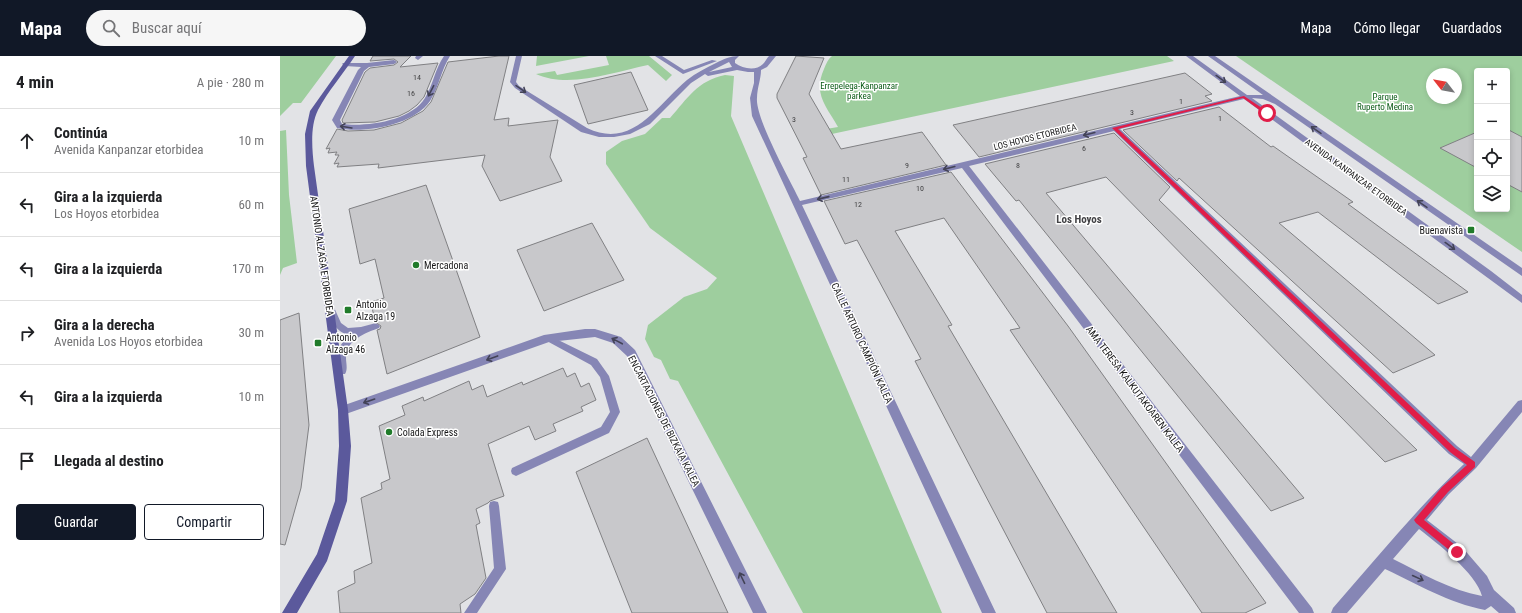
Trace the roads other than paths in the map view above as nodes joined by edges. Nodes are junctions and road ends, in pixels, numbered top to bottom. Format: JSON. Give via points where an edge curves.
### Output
{"nodes":[{"id":1,"x":447,"y":56,"type":"edge"},
{"id":2,"x":519,"y":56,"type":"edge"},
{"id":3,"x":658,"y":56,"type":"edge"},
{"id":4,"x":735,"y":56,"type":"edge"},
{"id":5,"x":1189,"y":56,"type":"edge"},
{"id":6,"x":1212,"y":56,"type":"edge"},
{"id":7,"x":770,"y":57,"type":"edge"},
{"id":8,"x":348,"y":60,"type":"edge"},
{"id":9,"x":394,"y":62,"type":"dead end"},
{"id":10,"x":367,"y":65,"type":"junction"},
{"id":11,"x":736,"y":68,"type":"junction"},
{"id":12,"x":758,"y":69,"type":"junction"},
{"id":13,"x":690,"y":82,"type":"junction"},
{"id":14,"x":1244,"y":97,"type":"junction"},
{"id":15,"x":1276,"y":102,"type":"junction"},
{"id":16,"x":1114,"y":128,"type":"junction"},
{"id":17,"x":964,"y":165,"type":"junction"},
{"id":18,"x":797,"y":204,"type":"junction"},
{"id":19,"x":1522,"y":273,"type":"edge"},
{"id":20,"x":1522,"y":300,"type":"edge"},
{"id":21,"x":329,"y":304,"type":"junction"},
{"id":22,"x":376,"y":326,"type":"dead end"},
{"id":23,"x":361,"y":332,"type":"junction"},
{"id":24,"x":548,"y":338,"type":"junction"},
{"id":25,"x":338,"y":383,"type":"junction"},
{"id":26,"x":1522,"y":404,"type":"edge"},
{"id":27,"x":343,"y":410,"type":"junction"},
{"id":28,"x":1472,"y":464,"type":"junction"},
{"id":29,"x":516,"y":471,"type":"dead end"},
{"id":30,"x":494,"y":506,"type":"dead end"},
{"id":31,"x":1418,"y":520,"type":"junction"},
{"id":32,"x":1382,"y":561,"type":"junction"},
{"id":33,"x":1494,"y":603,"type":"edge"},
{"id":34,"x":289,"y":613,"type":"edge"},
{"id":35,"x":470,"y":613,"type":"edge"},
{"id":36,"x":760,"y":613,"type":"edge"},
{"id":37,"x":989,"y":613,"type":"edge"},
{"id":38,"x":1307,"y":613,"type":"edge"},
{"id":39,"x":1338,"y":613,"type":"edge"},
{"id":40,"x":1510,"y":613,"type":"edge"}],
"edges":[{"from":1,"to":10,"type":"street","one_way":true,"via":[[431,94],[422,106],[409,115],[385,123],[349,128],[340,126],[336,120],[361,70]]},
{"from":2,"to":13,"type":"street","one_way":true,"via":[[513,82],[517,87],[592,134],[606,136],[639,129]]},
{"from":3,"to":4,"type":"street","via":[[683,72]]},
{"from":4,"to":11,"type":"street","via":[[731,62]]},
{"from":4,"to":13,"type":"street"},
{"from":5,"to":14,"type":"street","name":"AVENIDA KANPANZAR ETORBIDEA","one_way":true},
{"from":6,"to":15,"type":"street","name":"AVENIDA KANPANZAR ETORBIDEA"},
{"from":7,"to":12,"type":"street","via":[[766,64]]},
{"from":8,"to":10,"type":"street"},
{"from":8,"to":21,"type":"street","name":"ANTONIO ALZAGA ETORBIDEA","via":[[314,111],[308,140]]},
{"from":9,"to":10,"type":"street"},
{"from":11,"to":12,"type":"street"},
{"from":11,"to":13,"type":"street","via":[[712,73]]},
{"from":12,"to":18,"type":"street","name":"CALLE ARTURO CAMPIÓN KALEA","via":[[753,98],[756,116]]},
{"from":14,"to":15,"type":"street","name":"LOS HOYOS ETORBIDEA","via":[[1254,95]]},
{"from":14,"to":16,"type":"street","name":"LOS HOYOS ETORBIDEA"},
{"from":14,"to":20,"type":"street","name":"AVENIDA KANPANZAR ETORBIDEA","one_way":true},
{"from":19,"to":15,"type":"street","name":"AVENIDA KANPANZAR ETORBIDEA","one_way":true},
{"from":16,"to":17,"type":"street","name":"LOS HOYOS ETORBIDEA","one_way":true},
{"from":16,"to":28,"type":"street","via":[[1453,450]]},
{"from":17,"to":18,"type":"street","name":"LOS HOYOS ETORBIDEA","one_way":true},
{"from":17,"to":38,"type":"street","name":"AMA TERESA KALKUTAKOAREN KALEA"},
{"from":18,"to":37,"type":"street","name":"CALLE ARTURO CAMPIÓN KALEA"},
{"from":21,"to":23,"type":"lane","via":[[338,326],[345,331]]},
{"from":21,"to":25,"type":"street","name":"ANTONIO ALZAGA ETORBIDEA"},
{"from":22,"to":23,"type":"lane"},
{"from":23,"to":25,"type":"lane","via":[[346,342],[341,354],[342,374]]},
{"from":24,"to":27,"type":"street","name":"ENCARTACIONES DE BIZKAIA KALEA","one_way":true},
{"from":24,"to":29,"type":"lane","via":[[594,362],[604,376],[615,412],[605,430]]},
{"from":36,"to":24,"type":"street","name":"ENCARTACIONES DE BIZKAIA KALEA","one_way":true,"via":[[631,353],[617,340],[595,333]]},
{"from":25,"to":27,"type":"street","name":"ANTONIO ALZAGA ETORBIDEA"},
{"from":26,"to":28,"type":"street"},
{"from":27,"to":34,"type":"street","name":"ANTONIO ALZAGA ETORBIDEA","via":[[345,446],[341,501],[322,557]]},
{"from":28,"to":31,"type":"street"},
{"from":30,"to":35,"type":"lane","via":[[500,569]]},
{"from":31,"to":32,"type":"street"},
{"from":31,"to":33,"type":"street","via":[[1457,552],[1482,581]]},
{"from":32,"to":33,"type":"street","one_way":true,"via":[[1469,600]]},
{"from":32,"to":39,"type":"street"},
{"from":33,"to":40,"type":"street"}]}
